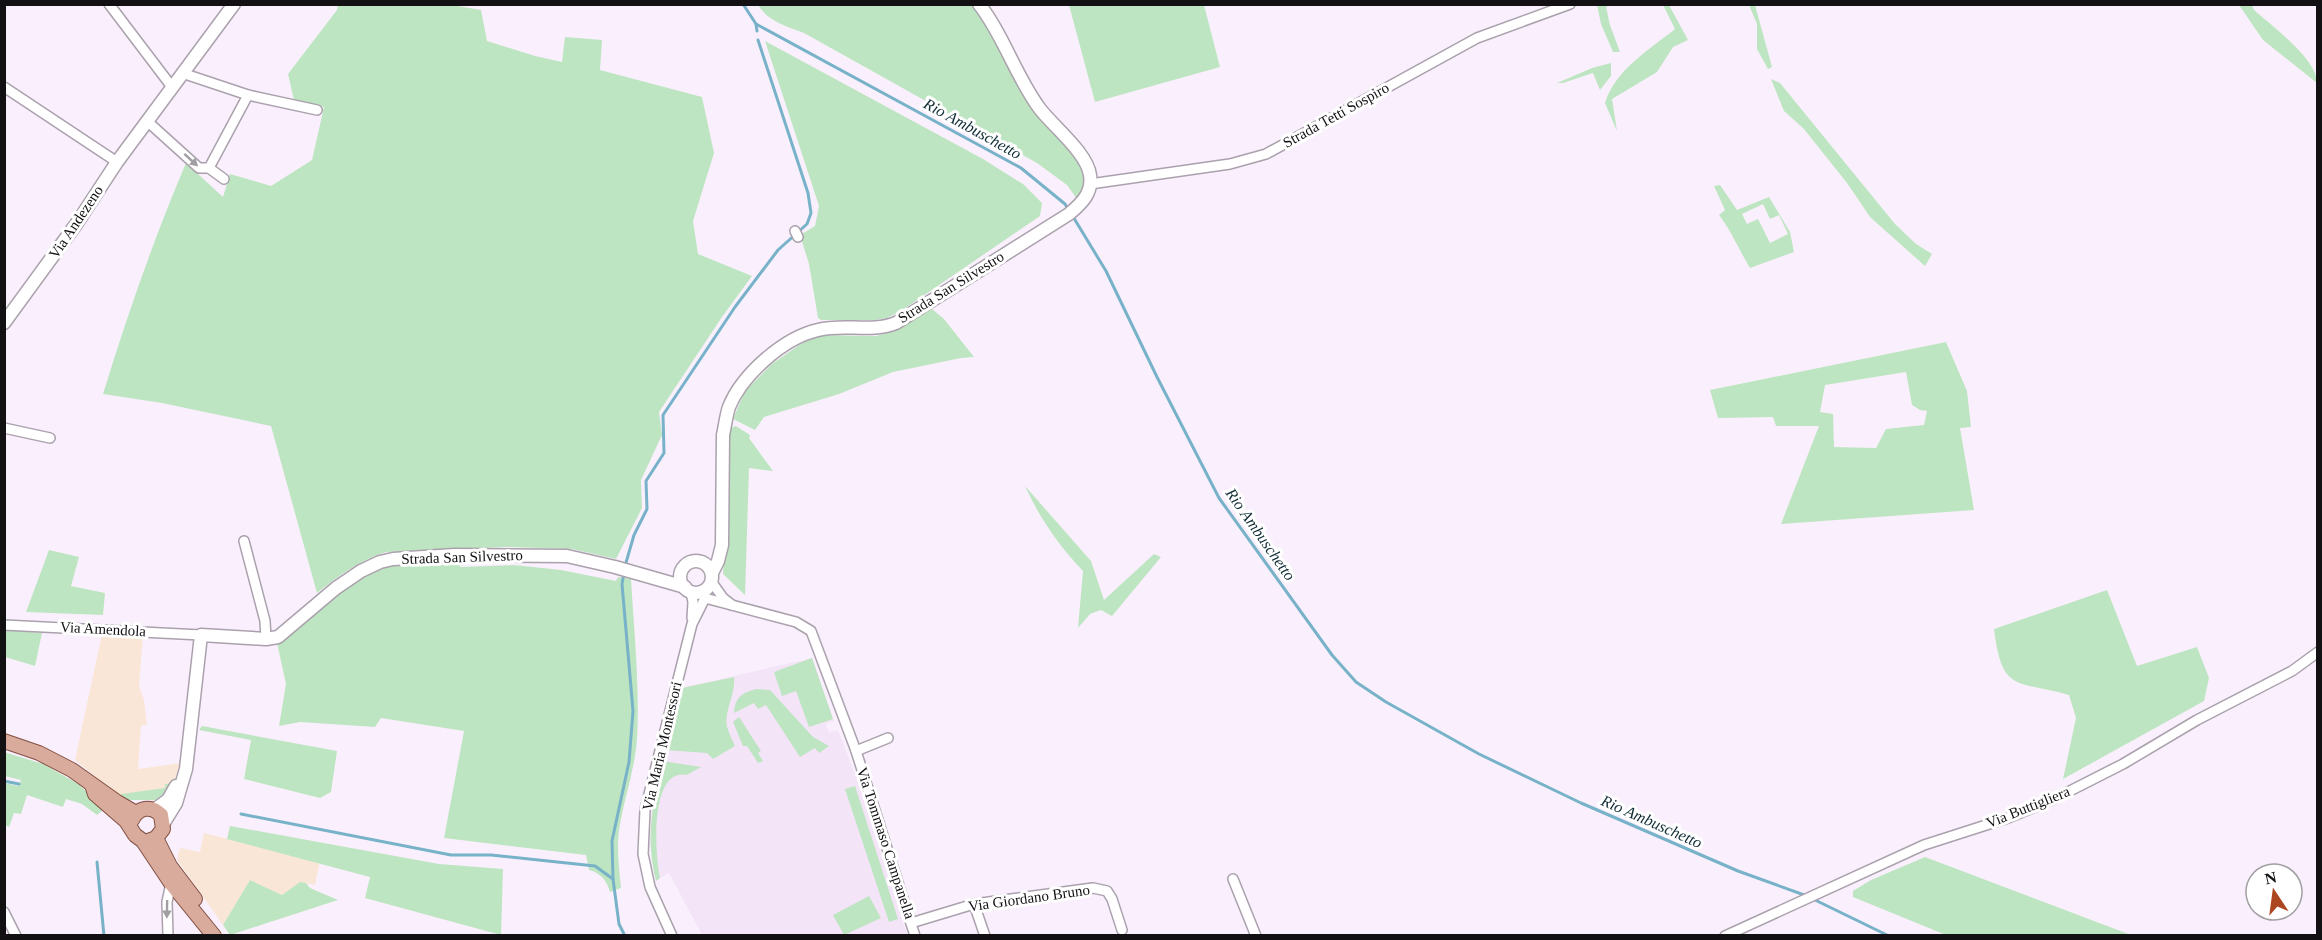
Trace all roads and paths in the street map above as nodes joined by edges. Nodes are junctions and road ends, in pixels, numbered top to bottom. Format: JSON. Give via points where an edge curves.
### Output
{"nodes":[{"id":1,"x":109,"y":4,"type":"edge"},
{"id":2,"x":234,"y":4,"type":"edge"},
{"id":3,"x":979,"y":4,"type":"edge"},
{"id":4,"x":1570,"y":4,"type":"edge"},
{"id":5,"x":182,"y":73,"type":"junction"},
{"id":6,"x":4,"y":87,"type":"edge"},
{"id":7,"x":172,"y":87,"type":"junction"},
{"id":8,"x":248,"y":94,"type":"junction"},
{"id":9,"x":317,"y":110,"type":"dead end"},
{"id":10,"x":147,"y":121,"type":"junction"},
{"id":11,"x":117,"y":162,"type":"junction"},
{"id":12,"x":209,"y":168,"type":"junction"},
{"id":13,"x":224,"y":179,"type":"dead end"},
{"id":14,"x":1090,"y":184,"type":"junction"},
{"id":15,"x":4,"y":323,"type":"edge"},
{"id":16,"x":4,"y":428,"type":"edge"},
{"id":17,"x":50,"y":438,"type":"dead end"},
{"id":18,"x":722,"y":531,"type":"junction"},
{"id":19,"x":244,"y":541,"type":"dead end"},
{"id":20,"x":696,"y":561,"type":"junction"},
{"id":21,"x":683,"y":568,"type":"junction"},
{"id":22,"x":645,"y":575,"type":"junction"},
{"id":23,"x":712,"y":577,"type":"junction"},
{"id":24,"x":696,"y":592,"type":"junction"},
{"id":25,"x":732,"y":606,"type":"junction"},
{"id":26,"x":692,"y":624,"type":"junction"},
{"id":27,"x":4,"y":625,"type":"edge"},
{"id":28,"x":201,"y":635,"type":"junction"},
{"id":29,"x":266,"y":639,"type":"junction"},
{"id":30,"x":2318,"y":652,"type":"edge"},
{"id":31,"x":888,"y":738,"type":"dead end"},
{"id":32,"x":4,"y":741,"type":"edge"},
{"id":33,"x":856,"y":751,"type":"junction"},
{"id":34,"x":181,"y":781,"type":"junction"},
{"id":35,"x":92,"y":785,"type":"junction"},
{"id":36,"x":154,"y":810,"type":"junction"},
{"id":37,"x":136,"y":813,"type":"junction"},
{"id":38,"x":164,"y":824,"type":"junction"},
{"id":39,"x":131,"y":827,"type":"junction"},
{"id":40,"x":150,"y":839,"type":"junction"},
{"id":41,"x":1233,"y":879,"type":"dead end"},
{"id":42,"x":171,"y":883,"type":"junction"},
{"id":43,"x":974,"y":904,"type":"junction"},
{"id":44,"x":4,"y":912,"type":"edge"},
{"id":45,"x":912,"y":923,"type":"junction"},
{"id":46,"x":1122,"y":930,"type":"dead end"},
{"id":47,"x":16,"y":936,"type":"edge"},
{"id":48,"x":168,"y":936,"type":"edge"},
{"id":49,"x":214,"y":936,"type":"edge"},
{"id":50,"x":220,"y":936,"type":"edge"},
{"id":51,"x":672,"y":936,"type":"edge"},
{"id":52,"x":915,"y":936,"type":"edge"},
{"id":53,"x":985,"y":936,"type":"edge"},
{"id":54,"x":1256,"y":936,"type":"edge"},
{"id":55,"x":1725,"y":936,"type":"edge"}],
"edges":[{"from":1,"to":7,"type":"street"},
{"from":2,"to":5,"type":"street","name":"Via Andezeno"},
{"from":3,"to":14,"type":"street","via":[[1040,108],[1085,162]]},
{"from":4,"to":14,"type":"street","name":"Strada Tetti Sospiro","via":[[1477,38],[1266,154],[1230,164]]},
{"from":5,"to":7,"type":"street","name":"Via Andezeno"},
{"from":5,"to":8,"type":"street"},
{"from":6,"to":11,"type":"street"},
{"from":7,"to":10,"type":"street","name":"Via Andezeno"},
{"from":8,"to":9,"type":"street"},
{"from":8,"to":12,"type":"street"},
{"from":10,"to":11,"type":"street","name":"Via Andezeno"},
{"from":10,"to":12,"type":"street","one_way":true,"via":[[199,168]]},
{"from":11,"to":15,"type":"street","name":"Via Andezeno"},
{"from":12,"to":13,"type":"street"},
{"from":14,"to":18,"type":"street","name":"Strada San Silvestro","via":[[1079,206],[896,323],[877,328],[817,330],[766,358],[729,406],[723,435]]},
{"from":16,"to":17,"type":"street"},
{"from":18,"to":20,"type":"street","name":"Strada San Silvestro","via":[[710,555]]},
{"from":18,"to":23,"type":"street","name":"Strada San Silvestro"},
{"from":19,"to":29,"type":"street"},
{"from":20,"to":21,"type":"street"},
{"from":20,"to":23,"type":"street","via":[[706,564]]},
{"from":21,"to":22,"type":"street","name":"Strada San Silvestro","via":[[671,574]]},
{"from":21,"to":24,"type":"street","via":[[681,578]]},
{"from":22,"to":24,"type":"street","name":"Strada San Silvestro"},
{"from":22,"to":29,"type":"street","name":"Strada San Silvestro","via":[[567,556],[455,555],[380,562],[336,588],[278,637]]},
{"from":23,"to":24,"type":"street"},
{"from":23,"to":25,"type":"street"},
{"from":24,"to":25,"type":"street","name":"Via Tommaso Campanella"},
{"from":24,"to":26,"type":"street","name":"Via Maria Montessori"},
{"from":24,"to":26,"type":"street","name":"Via Maria Montessori"},
{"from":25,"to":33,"type":"street","name":"Via Tommaso Campanella","via":[[796,622],[811,631]]},
{"from":26,"to":51,"type":"street","name":"Via Maria Montessori","via":[[645,810],[643,854],[650,887]]},
{"from":27,"to":28,"type":"street","name":"Via Amendola"},
{"from":28,"to":29,"type":"street"},
{"from":28,"to":34,"type":"street","via":[[186,769]]},
{"from":30,"to":55,"type":"street","name":"Via Buttigliera","via":[[2292,671],[2056,798],[1924,845]]},
{"from":31,"to":33,"type":"street","name":"Via Tommaso Campanella"},
{"from":32,"to":35,"type":"main road","via":[[39,753]]},
{"from":33,"to":45,"type":"street","name":"Via Tommaso Campanella"},
{"from":34,"to":36,"type":"street","via":[[168,800]]},
{"from":34,"to":38,"type":"street","via":[[176,803]]},
{"from":35,"to":37,"type":"main road"},
{"from":35,"to":39,"type":"main road","via":[[95,794]]},
{"from":36,"to":37,"type":"main road","via":[[144,808]]},
{"from":36,"to":38,"type":"main road"},
{"from":37,"to":39,"type":"main road"},
{"from":38,"to":40,"type":"main road","via":[[163,830]]},
{"from":39,"to":40,"type":"main road","via":[[135,836]]},
{"from":40,"to":42,"type":"main road"},
{"from":40,"to":50,"type":"main road"},
{"from":41,"to":54,"type":"street"},
{"from":42,"to":48,"type":"street","one_way":true},
{"from":42,"to":49,"type":"main road"},
{"from":43,"to":45,"type":"street","name":"Via Giordano Bruno"},
{"from":43,"to":46,"type":"street","name":"Via Giordano Bruno","via":[[1093,888],[1107,891]]},
{"from":43,"to":53,"type":"street"},
{"from":44,"to":47,"type":"street"},
{"from":45,"to":52,"type":"street","name":"Via Tommaso Campanella"}]}
